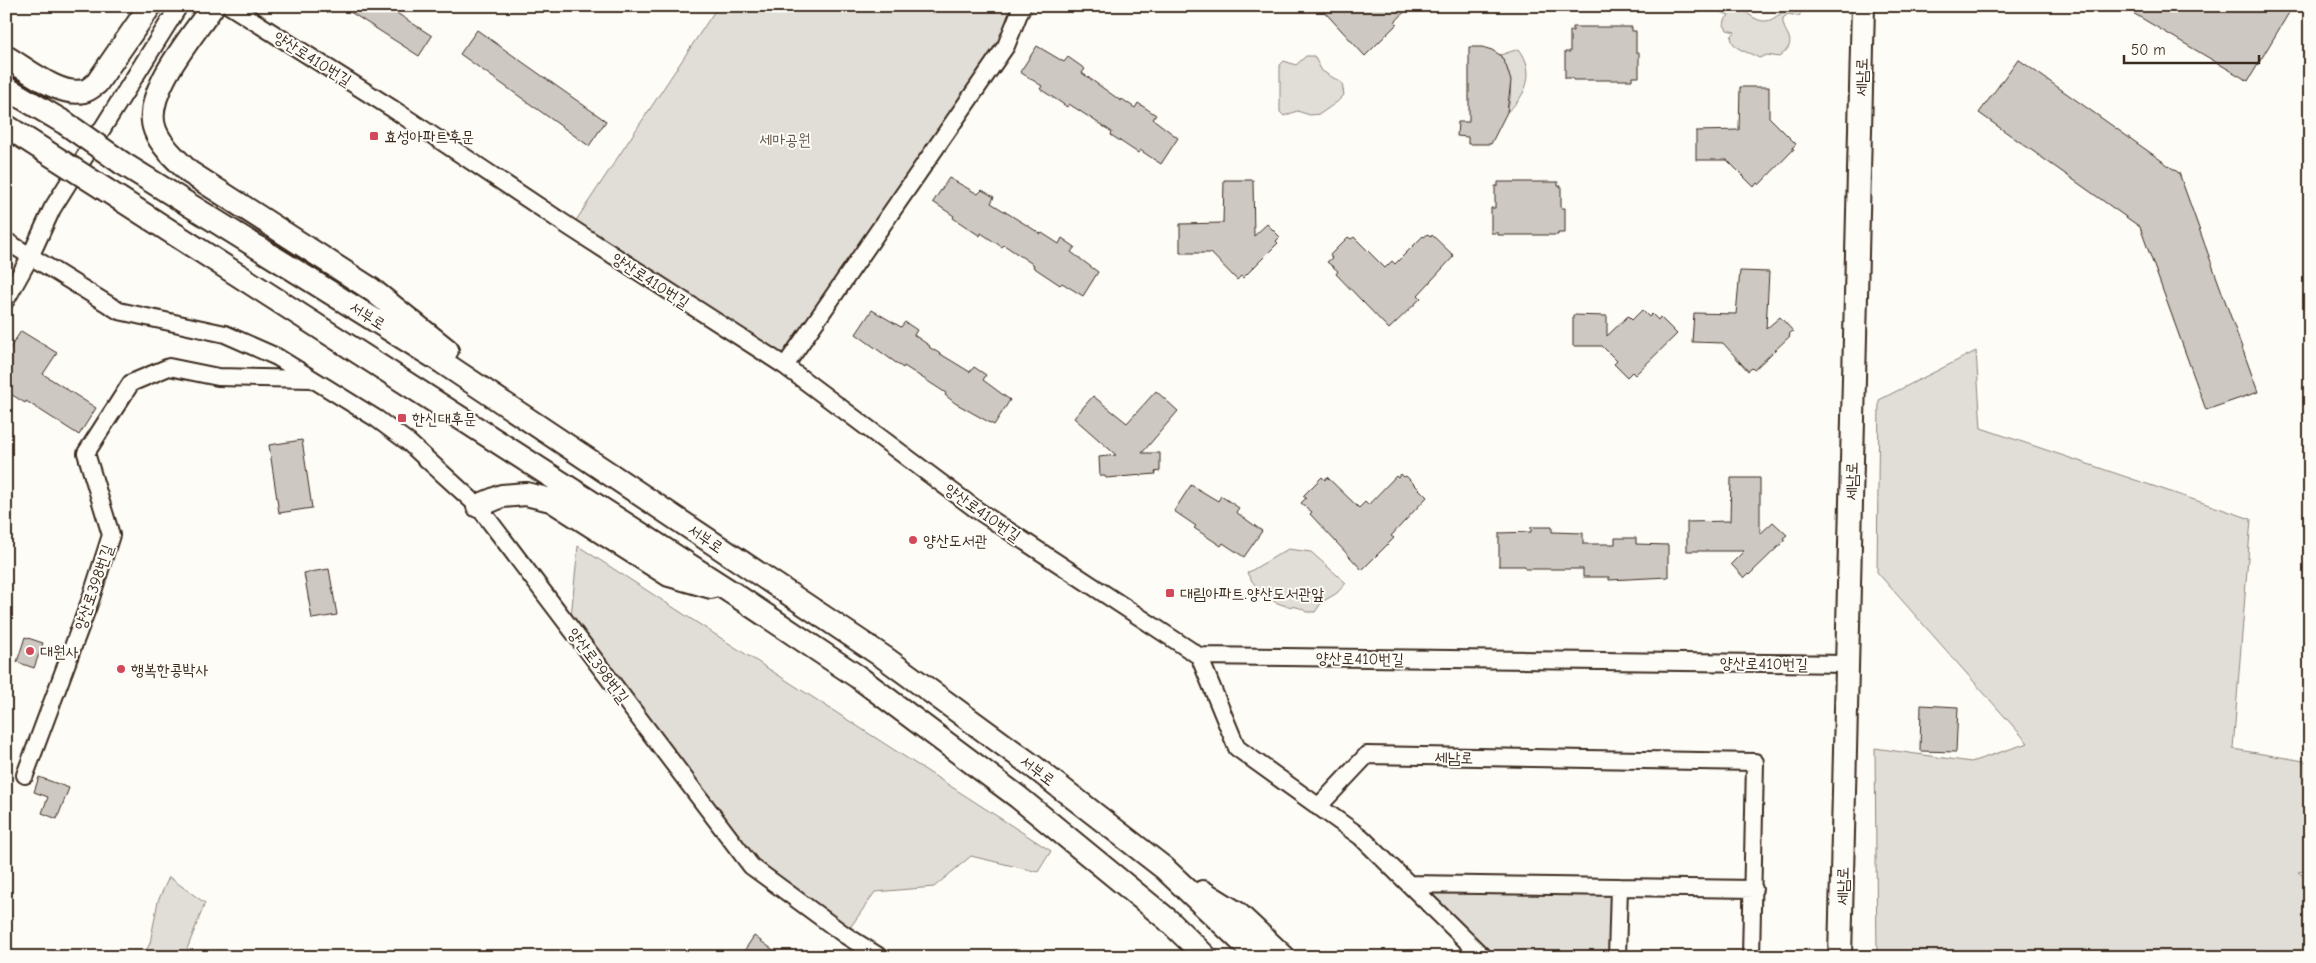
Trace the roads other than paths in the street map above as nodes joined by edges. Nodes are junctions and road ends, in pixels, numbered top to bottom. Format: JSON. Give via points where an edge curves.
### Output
{"nodes":[{"id":1,"x":150,"y":6,"type":"edge"},
{"id":2,"x":179,"y":6,"type":"edge"},
{"id":3,"x":213,"y":6,"type":"edge"},
{"id":4,"x":230,"y":6,"type":"edge"},
{"id":5,"x":1022,"y":6,"type":"edge"},
{"id":6,"x":1863,"y":6,"type":"edge"},
{"id":7,"x":6,"y":57,"type":"edge"},
{"id":8,"x":6,"y":88,"type":"edge"},
{"id":9,"x":6,"y":126,"type":"edge"},
{"id":10,"x":6,"y":241,"type":"edge"},
{"id":11,"x":30,"y":257,"type":"junction"},
{"id":12,"x":6,"y":300,"type":"edge"},
{"id":13,"x":785,"y":366,"type":"junction"},
{"id":14,"x":312,"y":378,"type":"junction"},
{"id":15,"x":546,"y":429,"type":"junction"},
{"id":16,"x":478,"y":506,"type":"junction"},
{"id":17,"x":734,"y":594,"type":"junction"},
{"id":18,"x":1199,"y":656,"type":"junction"},
{"id":19,"x":1847,"y":664,"type":"junction"},
{"id":20,"x":25,"y":775,"type":"dead end"},
{"id":21,"x":1318,"y":807,"type":"junction"},
{"id":22,"x":1164,"y":868,"type":"junction"},
{"id":23,"x":1409,"y":884,"type":"junction"},
{"id":24,"x":1618,"y":887,"type":"junction"},
{"id":25,"x":1754,"y":889,"type":"junction"},
{"id":26,"x":880,"y":957,"type":"edge"},
{"id":27,"x":1206,"y":957,"type":"edge"},
{"id":28,"x":1258,"y":957,"type":"edge"},
{"id":29,"x":1284,"y":957,"type":"edge"},
{"id":30,"x":1483,"y":957,"type":"edge"},
{"id":31,"x":1617,"y":957,"type":"edge"},
{"id":32,"x":1751,"y":957,"type":"edge"},
{"id":33,"x":1840,"y":957,"type":"edge"}],
"edges":[{"from":1,"to":7,"type":"main road","via":[[97,83],[86,91],[59,90]]},
{"from":2,"to":11,"type":"street","via":[[52,209]]},
{"from":3,"to":15,"type":"main road","via":[[160,83],[152,106],[155,130],[170,152],[189,172],[371,289]]},
{"from":4,"to":13,"type":"street","name":"양산로410번길","via":[[394,109]]},
{"from":5,"to":13,"type":"street","via":[[1006,46]]},
{"from":6,"to":19,"type":"main road","name":"세남로"},
{"from":8,"to":15,"type":"main road","name":"서부로","bridge":true},
{"from":9,"to":17,"type":"main road","name":"서부로","bridge":true},
{"from":10,"to":11,"type":"street","name":"양산로398번길"},
{"from":11,"to":12,"type":"street"},
{"from":11,"to":14,"type":"street","name":"양산로398번길","via":[[119,311],[225,334],[276,356]]},
{"from":13,"to":18,"type":"street","name":"양산로410번길","via":[[977,510]]},
{"from":14,"to":16,"type":"street","name":"양산로398번길","via":[[408,442]]},
{"from":14,"to":20,"type":"street","name":"양산로398번길","via":[[218,377],[169,367],[130,383],[86,453],[111,535]]},
{"from":15,"to":22,"type":"main road","name":"서부로","via":[[885,658],[1034,767]]},
{"from":16,"to":17,"type":"main road","via":[[502,496],[526,494],[551,500],[669,575]]},
{"from":16,"to":26,"type":"street","name":"양산로398번길","via":[[752,866]]},
{"from":17,"to":27,"type":"main road","name":"서부로","via":[[858,677],[1018,797],[1168,920]]},
{"from":18,"to":19,"type":"street","name":"양산로410번길"},
{"from":18,"to":21,"type":"street","via":[[1237,748]]},
{"from":19,"to":33,"type":"main road","name":"세남로"},
{"from":21,"to":23,"type":"street","via":[[1361,837]]},
{"from":21,"to":25,"type":"street","name":"세남로","via":[[1367,755],[1755,762]]},
{"from":22,"to":28,"type":"main road","name":"서부로"},
{"from":22,"to":29,"type":"main road","via":[[1238,913]]},
{"from":23,"to":24,"type":"street"},
{"from":23,"to":30,"type":"street"},
{"from":24,"to":25,"type":"street"},
{"from":24,"to":31,"type":"street"},
{"from":25,"to":32,"type":"street","name":"세남로"}]}
